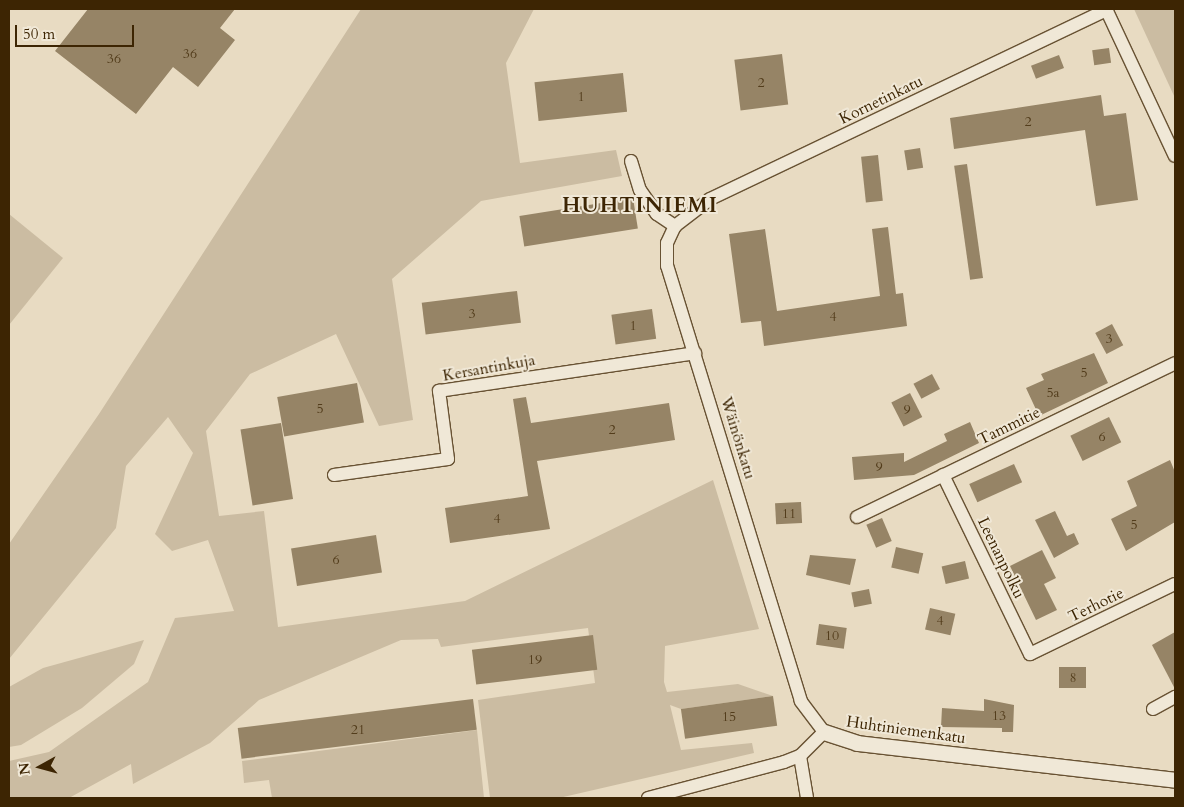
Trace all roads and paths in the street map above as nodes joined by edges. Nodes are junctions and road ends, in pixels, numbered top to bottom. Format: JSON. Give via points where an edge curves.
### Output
{"nodes":[{"id":1,"x":1107,"y":9,"type":"edge"},
{"id":2,"x":1175,"y":156,"type":"edge"},
{"id":3,"x":631,"y":161,"type":"dead end"},
{"id":4,"x":674,"y":226,"type":"junction"},
{"id":5,"x":695,"y":353,"type":"junction"},
{"id":6,"x":1175,"y":364,"type":"edge"},
{"id":7,"x":943,"y":475,"type":"junction"},
{"id":8,"x":334,"y":476,"type":"dead end"},
{"id":9,"x":856,"y":517,"type":"dead end"},
{"id":10,"x":1175,"y":584,"type":"edge"},
{"id":11,"x":1030,"y":654,"type":"joint"},
{"id":12,"x":1175,"y":697,"type":"edge"},
{"id":13,"x":1153,"y":709,"type":"dead end"},
{"id":14,"x":824,"y":732,"type":"junction"},
{"id":15,"x":800,"y":756,"type":"junction"},
{"id":16,"x":1175,"y":780,"type":"edge"},
{"id":17,"x":648,"y":798,"type":"edge"},
{"id":18,"x":808,"y":798,"type":"edge"}],
"edges":[{"from":1,"to":2,"type":"street"},
{"from":1,"to":4,"type":"street","name":"Kornetinkatu","via":[[710,200]]},
{"from":3,"to":4,"type":"street","via":[[640,190],[657,214]]},
{"from":4,"to":5,"type":"street","name":"Wäinönkatu","via":[[667,244],[667,266]]},
{"from":5,"to":8,"type":"street","name":"Kersantinkuja","via":[[439,391],[448,459]]},
{"from":5,"to":14,"type":"street","name":"Wäinönkatu","via":[[801,701]]},
{"from":6,"to":7,"type":"street","name":"Tammitie"},
{"from":7,"to":9,"type":"street","name":"Tammitie"},
{"from":7,"to":11,"type":"street","name":"Leenanpolku"},
{"from":10,"to":11,"type":"street","name":"Terhotie"},
{"from":12,"to":13,"type":"street"},
{"from":14,"to":15,"type":"street","name":"Huhtiniemenkatu"},
{"from":14,"to":16,"type":"street","name":"Huhtiniemenkatu","via":[[857,743]]},
{"from":15,"to":17,"type":"street","name":"Huhtiniemenkatu"},
{"from":15,"to":18,"type":"street"}]}
